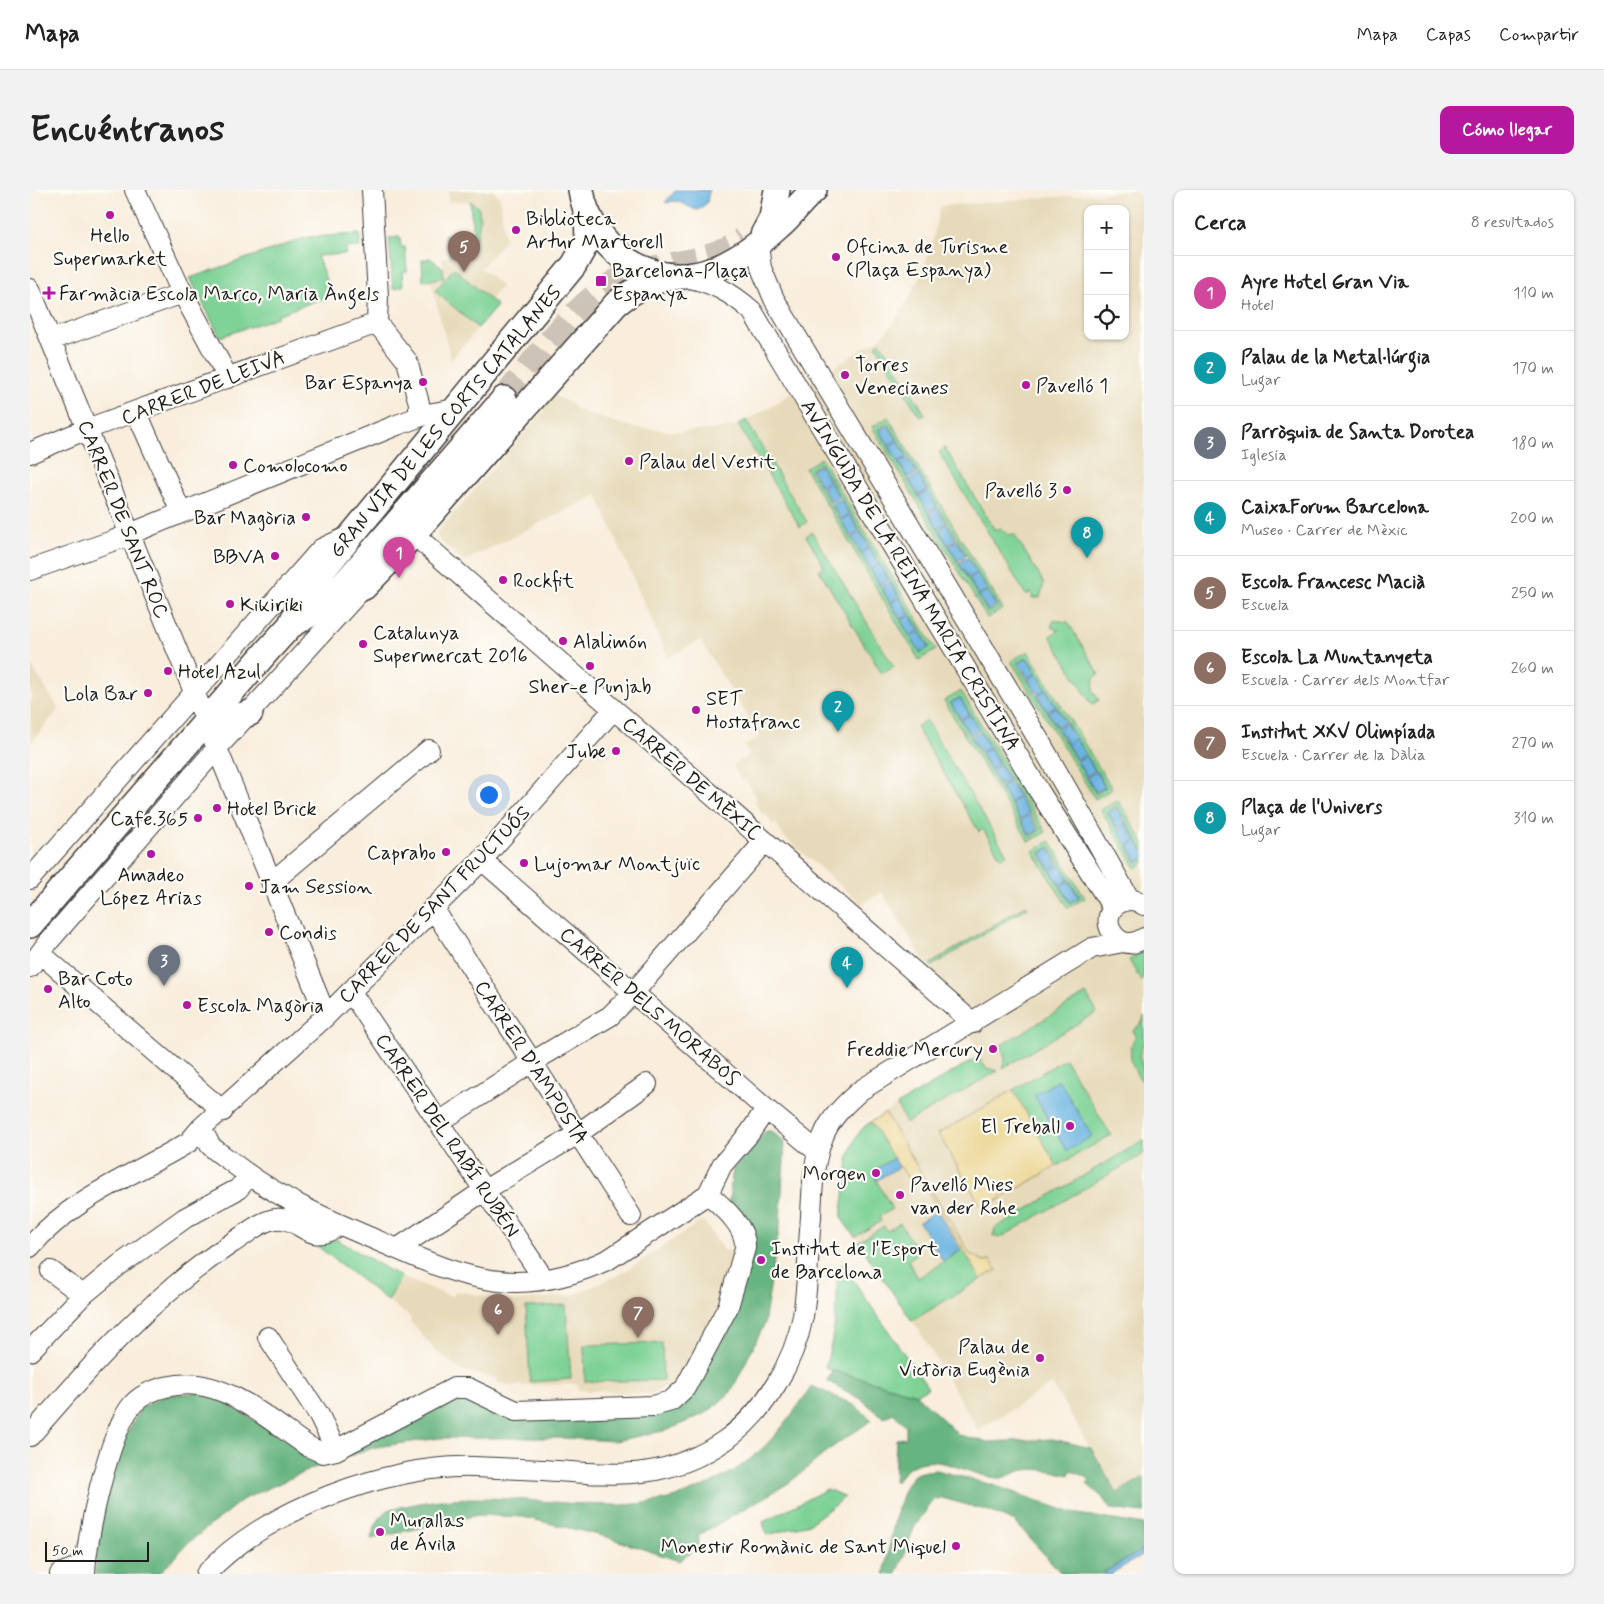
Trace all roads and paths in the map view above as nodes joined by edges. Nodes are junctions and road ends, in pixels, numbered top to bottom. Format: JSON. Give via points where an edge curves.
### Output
{"nodes":[{"id":1,"x":135,"y":190,"type":"edge"},
{"id":2,"x":372,"y":190,"type":"edge"},
{"id":3,"x":777,"y":190,"type":"edge"},
{"id":4,"x":814,"y":190,"type":"edge"},
{"id":5,"x":581,"y":196,"type":"edge"},
{"id":6,"x":795,"y":200,"type":"edge"},
{"id":7,"x":758,"y":244,"type":"junction"},
{"id":8,"x":681,"y":276,"type":"junction"},
{"id":9,"x":30,"y":289,"type":"edge"},
{"id":10,"x":183,"y":293,"type":"junction"},
{"id":11,"x":35,"y":316,"type":"edge"},
{"id":12,"x":376,"y":323,"type":"junction"},
{"id":13,"x":51,"y":340,"type":"junction"},
{"id":14,"x":228,"y":378,"type":"junction"},
{"id":15,"x":504,"y":399,"type":"tunnel mouth"},
{"id":16,"x":456,"y":408,"type":"junction"},
{"id":17,"x":137,"y":412,"type":"junction"},
{"id":18,"x":419,"y":417,"type":"junction"},
{"id":19,"x":87,"y":429,"type":"junction"},
{"id":20,"x":30,"y":453,"type":"edge"},
{"id":21,"x":181,"y":512,"type":"junction"},
{"id":22,"x":130,"y":533,"type":"junction"},
{"id":23,"x":412,"y":533,"type":"junction"},
{"id":24,"x":349,"y":536,"type":"junction"},
{"id":25,"x":30,"y":570,"type":"edge"},
{"id":26,"x":364,"y":587,"type":"junction"},
{"id":27,"x":322,"y":606,"type":"junction"},
{"id":28,"x":290,"y":626,"type":"junction"},
{"id":29,"x":196,"y":693,"type":"junction"},
{"id":30,"x":613,"y":710,"type":"junction"},
{"id":31,"x":250,"y":713,"type":"junction"},
{"id":32,"x":207,"y":721,"type":"junction"},
{"id":33,"x":217,"y":748,"type":"junction"},
{"id":34,"x":429,"y":750,"type":"dead end"},
{"id":35,"x":765,"y":841,"type":"junction"},
{"id":36,"x":482,"y":860,"type":"junction"},
{"id":37,"x":30,"y":879,"type":"edge"},
{"id":38,"x":272,"y":882,"type":"junction"},
{"id":39,"x":433,"y":908,"type":"junction"},
{"id":40,"x":1124,"y":910,"type":"edge"},
{"id":41,"x":30,"y":925,"type":"edge"},
{"id":42,"x":1144,"y":938,"type":"edge"},
{"id":43,"x":1123,"y":942,"type":"junction"},
{"id":44,"x":1095,"y":946,"type":"junction"},
{"id":45,"x":36,"y":961,"type":"edge"},
{"id":46,"x":351,"y":992,"type":"junction"},
{"id":47,"x":634,"y":992,"type":"junction"},
{"id":48,"x":326,"y":1016,"type":"junction"},
{"id":49,"x":973,"y":1023,"type":"junction"},
{"id":50,"x":532,"y":1062,"type":"junction"},
{"id":51,"x":647,"y":1084,"type":"dead end"},
{"id":52,"x":766,"y":1109,"type":"junction"},
{"id":53,"x":222,"y":1111,"type":"junction"},
{"id":54,"x":439,"y":1122,"type":"junction"},
{"id":55,"x":201,"y":1128,"type":"junction"},
{"id":56,"x":579,"y":1133,"type":"junction"},
{"id":57,"x":818,"y":1152,"type":"junction"},
{"id":58,"x":249,"y":1176,"type":"junction"},
{"id":59,"x":485,"y":1190,"type":"junction"},
{"id":60,"x":708,"y":1194,"type":"junction"},
{"id":61,"x":631,"y":1216,"type":"dead end"},
{"id":62,"x":339,"y":1225,"type":"junction"},
{"id":63,"x":30,"y":1229,"type":"edge"},
{"id":64,"x":30,"y":1247,"type":"edge"},
{"id":65,"x":397,"y":1249,"type":"junction"},
{"id":66,"x":51,"y":1271,"type":"dead end"},
{"id":67,"x":544,"y":1279,"type":"junction"},
{"id":68,"x":83,"y":1295,"type":"junction"},
{"id":69,"x":268,"y":1337,"type":"dead end"},
{"id":70,"x":30,"y":1351,"type":"edge"},
{"id":71,"x":30,"y":1436,"type":"edge"},
{"id":72,"x":336,"y":1450,"type":"junction"},
{"id":73,"x":85,"y":1569,"type":"edge"},
{"id":74,"x":211,"y":1572,"type":"edge"},
{"id":75,"x":60,"y":1574,"type":"edge"}],
"edges":[{"from":1,"to":10,"type":"street"},
{"from":2,"to":12,"type":"street","via":[[378,296]]},
{"from":3,"to":7,"type":"main road","via":[[772,218]]},
{"from":4,"to":6,"type":"main road"},
{"from":5,"to":8,"type":"main road","via":[[605,242],[627,260],[653,272]]},
{"from":5,"to":16,"type":"main road","name":"GRAN VIA DE LES CORTS CATALANES","via":[[588,240],[584,250]]},
{"from":6,"to":7,"type":"main road","via":[[781,224]]},
{"from":7,"to":8,"type":"main road","via":[[722,268]]},
{"from":7,"to":40,"type":"street","name":"AVINGUDA DE LA REINA MARIA CRISTINA","via":[[761,268],[774,299],[1040,742]]},
{"from":8,"to":23,"type":"main road","via":[[646,284],[616,304]]},
{"from":8,"to":40,"type":"street","name":"AVINGUDA DE LA REINA MARIA CRISTINA","via":[[720,287],[752,311],[1039,790]]},
{"from":9,"to":11,"type":"street","name":"CARRER DE SANT ROC"},
{"from":10,"to":13,"type":"street"},
{"from":10,"to":14,"type":"street"},
{"from":11,"to":13,"type":"street","name":"CARRER DE SANT ROC"},
{"from":12,"to":14,"type":"street","name":"CARRER DE LEIVA"},
{"from":12,"to":18,"type":"street","via":[[407,361],[419,403]]},
{"from":13,"to":19,"type":"street","name":"CARRER DE SANT ROC"},
{"from":14,"to":17,"type":"street","name":"CARRER DE LEIVA"},
{"from":15,"to":27,"type":"main road","name":"GRAN VIA DE LES CORTS CATALANES"},
{"from":16,"to":18,"type":"street"},
{"from":16,"to":24,"type":"main road","name":"GRAN VIA DE LES CORTS CATALANES"},
{"from":17,"to":19,"type":"street","name":"CARRER DE LEIVA"},
{"from":17,"to":21,"type":"street"},
{"from":18,"to":21,"type":"street"},
{"from":19,"to":20,"type":"street","name":"CARRER DE LEIVA"},
{"from":19,"to":22,"type":"street","name":"CARRER DE SANT ROC"},
{"from":21,"to":22,"type":"street"},
{"from":22,"to":25,"type":"street"},
{"from":22,"to":29,"type":"street","name":"CARRER DE SANT ROC"},
{"from":23,"to":26,"type":"main road"},
{"from":23,"to":30,"type":"street","name":"CARRER DE MÈXIC"},
{"from":24,"to":28,"type":"main road","name":"GRAN VIA DE LES CORTS CATALANES","via":[[308,588]]},
{"from":24,"to":29,"type":"street","via":[[321,550]]},
{"from":26,"to":27,"type":"main road"},
{"from":26,"to":31,"type":"street"},
{"from":27,"to":28,"type":"main road","name":"GRAN VIA DE LES CORTS CATALANES"},
{"from":28,"to":32,"type":"main road","name":"GRAN VIA DE LES CORTS CATALANES"},
{"from":29,"to":32,"type":"street","name":"CARRER DE SANT ROC"},
{"from":29,"to":37,"type":"street"},
{"from":30,"to":35,"type":"street","name":"CARRER DE MÈXIC"},
{"from":30,"to":36,"type":"street","name":"CARRER DE SANT FRUCTUÓS"},
{"from":31,"to":32,"type":"main road"},
{"from":31,"to":33,"type":"street"},
{"from":32,"to":33,"type":"street","name":"CARRER DE SANT ROC"},
{"from":32,"to":41,"type":"main road","name":"GRAN VIA DE LES CORTS CATALANES"},
{"from":33,"to":38,"type":"street","name":"CARRER DE SANT ROC"},
{"from":33,"to":45,"type":"street","via":[[49,941]]},
{"from":34,"to":38,"type":"street"},
{"from":35,"to":47,"type":"street"},
{"from":35,"to":49,"type":"street","name":"CARRER DE MÈXIC"},
{"from":36,"to":39,"type":"street","name":"CARRER DE SANT FRUCTUÓS"},
{"from":36,"to":47,"type":"street","name":"CARRER DELS MORABOS"},
{"from":38,"to":48,"type":"street","name":"CARRER DE SANT ROC"},
{"from":39,"to":46,"type":"street","name":"CARRER DE SANT FRUCTUÓS"},
{"from":39,"to":50,"type":"street","name":"CARRER D'AMPOSTA"},
{"from":40,"to":43,"type":"street","name":"AVINGUDA DE LA REINA MARIA CRISTINA","via":[[1112,934]]},
{"from":40,"to":44,"type":"street"},
{"from":42,"to":43,"type":"street"},
{"from":43,"to":44,"type":"street"},
{"from":44,"to":49,"type":"street"},
{"from":45,"to":53,"type":"street"},
{"from":46,"to":48,"type":"street","name":"CARRER DE SANT FRUCTUÓS"},
{"from":46,"to":54,"type":"street","name":"CARRER DEL RABÍ RUBÉN"},
{"from":47,"to":50,"type":"street","via":[[610,1016]]},
{"from":47,"to":52,"type":"street","name":"CARRER DELS MORABOS"},
{"from":48,"to":53,"type":"street","name":"CARRER DE SANT FRUCTUÓS"},
{"from":49,"to":57,"type":"street","via":[[861,1090],[831,1121]]},
{"from":50,"to":54,"type":"street"},
{"from":50,"to":56,"type":"street","name":"CARRER D'AMPOSTA"},
{"from":51,"to":56,"type":"street"},
{"from":52,"to":57,"type":"street","name":"CARRER DELS MORABOS"},
{"from":52,"to":60,"type":"street","via":[[750,1134],[722,1165]]},
{"from":53,"to":55,"type":"street","name":"CARRER DE SANT FRUCTUÓS"},
{"from":54,"to":59,"type":"street","name":"CARRER DEL RABÍ RUBÉN"},
{"from":55,"to":58,"type":"street","via":[[211,1145]]},
{"from":55,"to":63,"type":"street","name":"CARRER DE SANT FRUCTUÓS","via":[[184,1131],[88,1182],[59,1202]]},
{"from":55,"to":64,"type":"street","name":"CARRER DE SANT FRUCTUÓS","via":[[189,1142],[73,1206]]},
{"from":56,"to":59,"type":"street"},
{"from":56,"to":61,"type":"street","name":"CARRER D'AMPOSTA"},
{"from":57,"to":74,"type":"street","via":[[802,1317],[795,1343],[784,1371],[768,1397],[751,1419],[727,1439],[704,1453],[643,1474],[599,1476],[471,1467],[378,1480],[288,1515],[251,1536]]},
{"from":58,"to":62,"type":"street"},
{"from":58,"to":68,"type":"street","via":[[238,1189],[178,1223]]},
{"from":59,"to":65,"type":"street"},
{"from":59,"to":67,"type":"street","name":"CARRER DEL RABÍ RUBÉN"},
{"from":60,"to":67,"type":"street","via":[[609,1258],[561,1277]]},
{"from":60,"to":72,"type":"street","via":[[723,1206],[739,1228],[746,1241],[745,1248],[728,1307],[685,1388],[671,1400],[653,1406],[516,1411],[468,1388],[454,1388]]},
{"from":62,"to":65,"type":"street"},
{"from":62,"to":71,"type":"street","via":[[319,1235],[287,1219],[272,1220],[262,1223],[212,1256],[127,1330]]},
{"from":65,"to":67,"type":"street","via":[[463,1275],[500,1281]]},
{"from":66,"to":68,"type":"street"},
{"from":68,"to":70,"type":"street"},
{"from":69,"to":72,"type":"street","via":[[324,1410]]},
{"from":72,"to":73,"type":"street","via":[[318,1452],[233,1397],[208,1387],[184,1384],[149,1393],[134,1404],[117,1434],[94,1512]]},
{"from":73,"to":75,"type":"street"}]}
